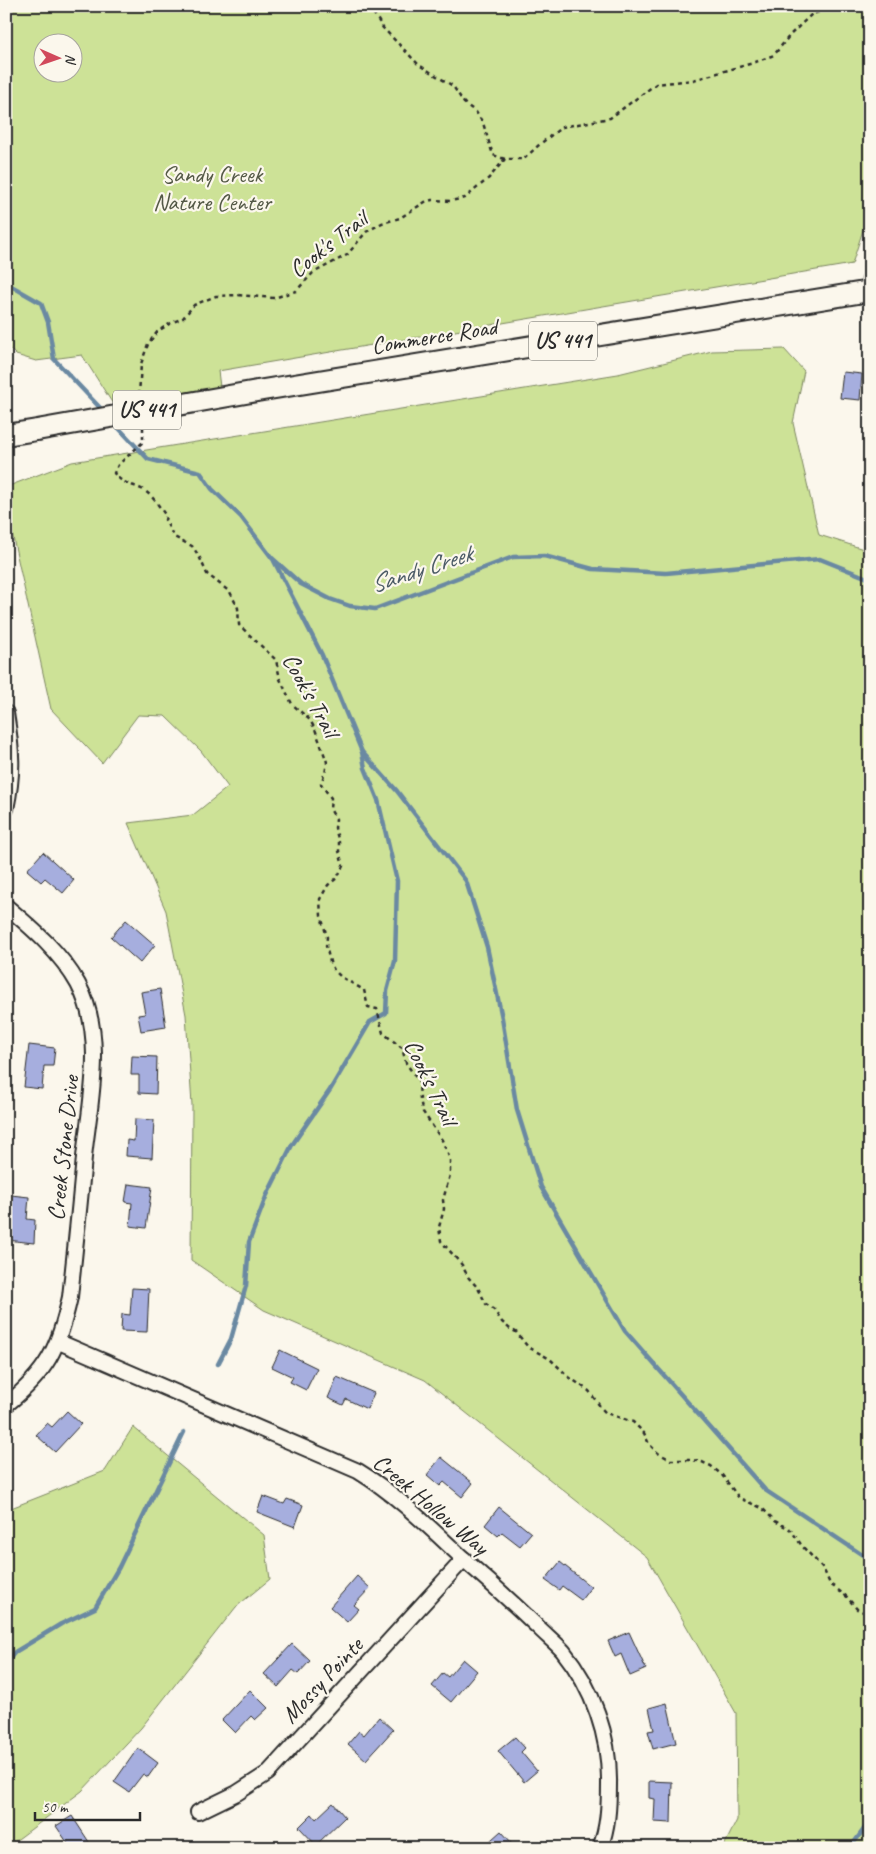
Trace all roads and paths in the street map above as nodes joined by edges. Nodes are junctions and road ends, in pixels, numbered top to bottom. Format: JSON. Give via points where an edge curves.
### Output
{"nodes":[{"id":1,"x":369,"y":6,"type":"edge"},
{"id":2,"x":841,"y":6,"type":"edge"},
{"id":3,"x":505,"y":160,"type":"junction"},
{"id":4,"x":869,"y":286,"type":"edge"},
{"id":5,"x":139,"y":397,"type":"dead end"},
{"id":6,"x":143,"y":426,"type":"dead end"},
{"id":7,"x":6,"y":435,"type":"edge"},
{"id":8,"x":6,"y":713,"type":"edge"},
{"id":9,"x":6,"y":809,"type":"edge"},
{"id":10,"x":6,"y":906,"type":"edge"},
{"id":11,"x":59,"y":1342,"type":"junction"},
{"id":12,"x":6,"y":1405,"type":"edge"},
{"id":13,"x":464,"y":1559,"type":"junction"},
{"id":14,"x":870,"y":1615,"type":"edge"},
{"id":15,"x":198,"y":1812,"type":"dead end"},
{"id":16,"x":600,"y":1848,"type":"edge"}],
"edges":[{"from":1,"to":3,"type":"path","via":[[383,28],[419,65],[449,83],[464,104],[476,112],[483,123],[492,155]]},
{"from":2,"to":3,"type":"path","via":[[812,14],[774,55],[692,80],[656,84],[610,118],[562,127],[524,159]]},
{"from":3,"to":5,"type":"path","name":"Cook's Trail","via":[[464,198],[425,202],[400,218],[366,232],[347,255],[313,272],[296,291],[274,298],[216,296],[194,305],[183,318],[158,331],[148,344],[141,364]]},
{"from":4,"to":7,"type":"highway","name":"Commerce Road","number":"US 441","bridge":true},
{"from":6,"to":14,"type":"path","name":"Cook's Trail","via":[[143,442],[118,465],[114,473],[154,500],[166,516],[174,537],[192,546],[207,574],[230,592],[238,608],[240,625],[276,660],[285,692],[316,729],[327,762],[322,784],[331,798],[330,809],[336,819],[334,828],[342,866],[320,899],[328,954],[334,970],[364,990],[368,1007],[376,1009],[380,1028],[402,1048],[406,1062],[419,1082],[423,1112],[446,1148],[450,1175],[439,1227],[441,1241],[462,1265],[486,1304],[528,1347],[550,1358],[589,1391],[606,1413],[633,1422],[658,1453],[671,1460],[702,1462],[722,1475],[739,1498],[762,1508],[791,1530],[823,1568],[830,1584],[857,1610]]},
{"from":8,"to":9,"type":"street","via":[[13,761]]},
{"from":10,"to":11,"type":"street","name":"Creek Stone Drive","via":[[65,964],[79,986],[93,1036],[94,1062],[70,1297]]},
{"from":11,"to":12,"type":"street","name":"Creek Stone Drive","via":[[33,1381]]},
{"from":11,"to":13,"type":"street","name":"Creek Hollow Way","via":[[358,1471],[378,1483]]},
{"from":13,"to":15,"type":"street","name":"Mossy Pointe","via":[[268,1773],[238,1793]]},
{"from":13,"to":16,"type":"street","name":"Creek Hollow Way","via":[[562,1650],[590,1695],[608,1745],[610,1770],[608,1816]]}]}
